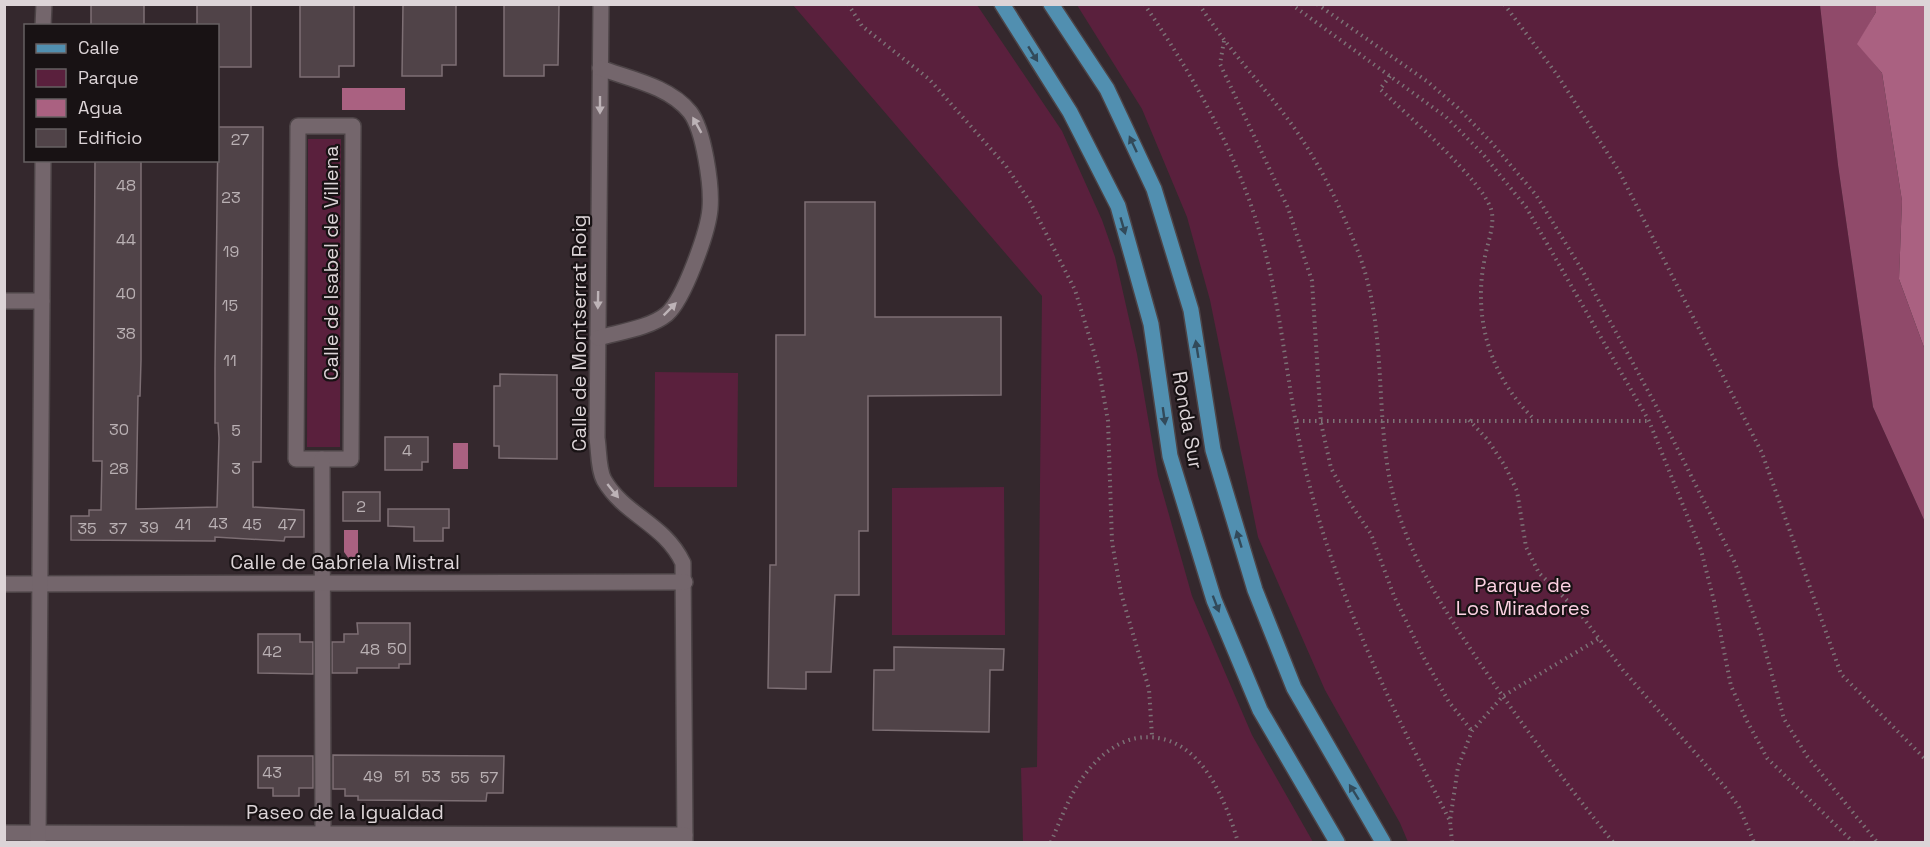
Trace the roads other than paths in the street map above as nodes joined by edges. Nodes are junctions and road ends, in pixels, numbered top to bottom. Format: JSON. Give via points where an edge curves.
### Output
{"nodes":[{"id":1,"x":44,"y":4,"type":"edge"},
{"id":2,"x":601,"y":4,"type":"edge"},
{"id":3,"x":1002,"y":4,"type":"edge"},
{"id":4,"x":1051,"y":4,"type":"edge"},
{"id":5,"x":44,"y":24,"type":"edge"},
{"id":6,"x":600,"y":68,"type":"junction"},
{"id":7,"x":43,"y":162,"type":"edge"},
{"id":8,"x":4,"y":301,"type":"edge"},
{"id":9,"x":42,"y":301,"type":"junction"},
{"id":10,"x":598,"y":338,"type":"junction"},
{"id":11,"x":322,"y":459,"type":"junction"},
{"id":12,"x":685,"y":582,"type":"junction"},
{"id":13,"x":4,"y":584,"type":"edge"},
{"id":14,"x":40,"y":584,"type":"junction"},
{"id":15,"x":323,"y":584,"type":"junction"},
{"id":16,"x":4,"y":833,"type":"edge"},
{"id":17,"x":323,"y":837,"type":"edge"},
{"id":18,"x":38,"y":838,"type":"edge"},
{"id":19,"x":685,"y":839,"type":"edge"},
{"id":20,"x":1337,"y":843,"type":"edge"},
{"id":21,"x":1383,"y":843,"type":"edge"}],
"edges":[{"from":1,"to":5,"type":"street"},
{"from":2,"to":6,"type":"street","name":"Calle de Montserrat Roig"},
{"from":3,"to":20,"type":"main road","name":"Ronda Sur","one_way":true,"via":[[1070,112],[1118,207],[1151,324],[1170,456],[1214,600],[1260,710]]},
{"from":21,"to":4,"type":"main road","name":"Ronda Sur","one_way":true,"via":[[1294,688],[1255,590],[1213,450],[1191,310],[1154,189],[1107,89]]},
{"from":6,"to":10,"type":"street","name":"Calle de Montserrat Roig","one_way":true},
{"from":10,"to":6,"type":"street","one_way":true,"via":[[666,315],[688,284],[710,209],[703,135],[691,112],[676,98]]},
{"from":7,"to":9,"type":"street"},
{"from":8,"to":9,"type":"street"},
{"from":9,"to":14,"type":"street"},
{"from":10,"to":12,"type":"street","name":"Calle de Montserrat Roig","one_way":true,"via":[[597,438],[603,478],[625,505],[675,546],[683,563]]},
{"from":11,"to":11,"type":"street","name":"Calle de Isabel de Villena","via":[[296,459],[298,126],[353,126],[351,459]]},
{"from":11,"to":15,"type":"street"},
{"from":12,"to":15,"type":"street","name":"Calle de Gabriela Mistral"},
{"from":12,"to":19,"type":"street","name":"Calle de Montserrat Roig"},
{"from":13,"to":14,"type":"street","name":"Calle de Gabriela Mistral"},
{"from":14,"to":15,"type":"street","name":"Calle de Gabriela Mistral"},
{"from":14,"to":18,"type":"street"},
{"from":15,"to":17,"type":"street"},
{"from":16,"to":18,"type":"street","name":"Paseo de la Igualdad"},
{"from":17,"to":18,"type":"street","name":"Paseo de la Igualdad"},
{"from":17,"to":19,"type":"street","name":"Paseo de la Igualdad"}]}
